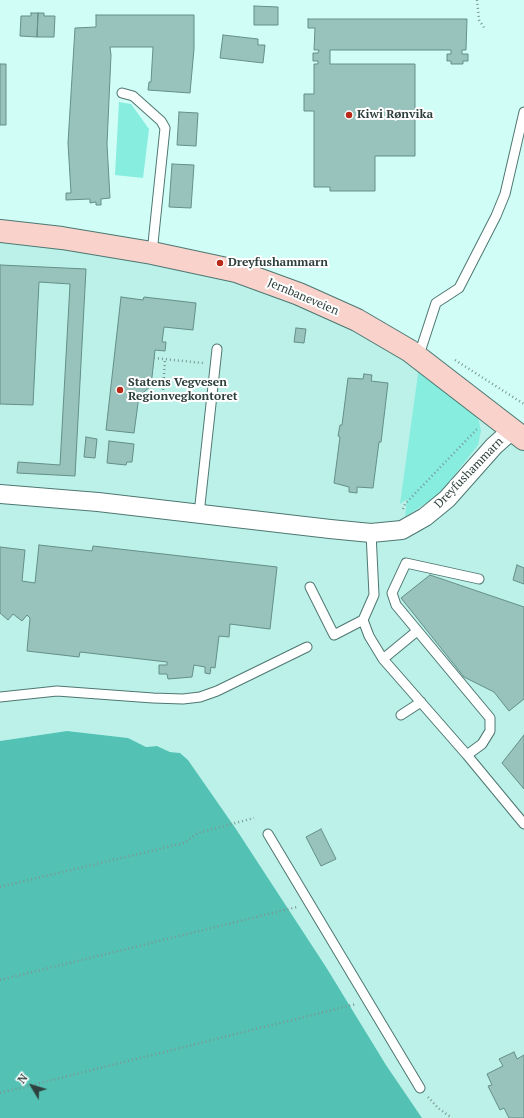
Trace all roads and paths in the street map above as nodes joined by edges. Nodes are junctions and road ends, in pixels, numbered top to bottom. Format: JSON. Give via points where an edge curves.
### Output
{"nodes":[{"id":1,"x":476,"y":0,"type":"edge"},
{"id":2,"x":485,"y":29,"type":"dead end"},
{"id":3,"x":122,"y":93,"type":"dead end"},
{"id":4,"x":524,"y":112,"type":"edge"},
{"id":5,"x":0,"y":232,"type":"edge"},
{"id":6,"x":152,"y":253,"type":"junction"},
{"id":7,"x":217,"y":348,"type":"dead end"},
{"id":8,"x":154,"y":358,"type":"dead end"},
{"id":9,"x":418,"y":358,"type":"junction"},
{"id":10,"x":165,"y":359,"type":"junction"},
{"id":11,"x":216,"y":364,"type":"junction"},
{"id":12,"x":163,"y":390,"type":"dead end"},
{"id":13,"x":483,"y":423,"type":"dead end"},
{"id":14,"x":518,"y":434,"type":"edge"},
{"id":15,"x":0,"y":494,"type":"edge"},
{"id":16,"x":199,"y":514,"type":"junction"},
{"id":17,"x":400,"y":515,"type":"dead end"},
{"id":18,"x":371,"y":532,"type":"junction"},
{"id":19,"x":479,"y":579,"type":"dead end"},
{"id":20,"x":310,"y":587,"type":"dead end"},
{"id":21,"x":363,"y":620,"type":"junction"},
{"id":22,"x":418,"y":631,"type":"junction"},
{"id":23,"x":307,"y":647,"type":"dead end"},
{"id":24,"x":383,"y":658,"type":"junction"},
{"id":25,"x":0,"y":697,"type":"edge"},
{"id":26,"x":421,"y":702,"type":"junction"},
{"id":27,"x":401,"y":715,"type":"dead end"},
{"id":28,"x":467,"y":756,"type":"junction"},
{"id":29,"x":254,"y":818,"type":"dead end"},
{"id":30,"x":524,"y":824,"type":"edge"},
{"id":31,"x":268,"y":834,"type":"dead end"},
{"id":32,"x":0,"y":888,"type":"edge"},
{"id":33,"x":286,"y":911,"type":"dead end"},
{"id":34,"x":0,"y":980,"type":"edge"},
{"id":35,"x":351,"y":1006,"type":"dead end"},
{"id":36,"x":420,"y":1088,"type":"joint"},
{"id":37,"x":0,"y":1093,"type":"edge"},
{"id":38,"x":452,"y":1118,"type":"edge"}],
"edges":[{"from":1,"to":2,"type":"path","via":[[479,20]]},
{"from":3,"to":6,"type":"lane","via":[[133,96],[165,128]]},
{"from":4,"to":9,"type":"lane","via":[[505,194],[496,216],[460,288],[436,303]]},
{"from":5,"to":6,"type":"street","name":"Jernbaneveien","via":[[62,238]]},
{"from":6,"to":9,"type":"street","name":"Jernbaneveien","via":[[236,271],[299,294],[357,320]]},
{"from":7,"to":11,"type":"lane"},
{"from":8,"to":10,"type":"path"},
{"from":9,"to":14,"type":"street","name":"Jernbaneveien"},
{"from":10,"to":11,"type":"path"},
{"from":10,"to":12,"type":"path"},
{"from":11,"to":16,"type":"lane"},
{"from":13,"to":17,"type":"path","via":[[405,504]]},
{"from":14,"to":18,"type":"street","name":"Dreyfushammarn","via":[[494,446],[447,499],[425,517],[402,530]]},
{"from":15,"to":16,"type":"street","name":"Dreyfushammarn"},
{"from":16,"to":18,"type":"street","name":"Dreyfushammarn"},
{"from":18,"to":21,"type":"lane","via":[[374,595]]},
{"from":19,"to":22,"type":"lane","via":[[406,563],[392,593],[396,605]]},
{"from":20,"to":21,"type":"lane","via":[[334,635]]},
{"from":21,"to":24,"type":"lane","via":[[369,636]]},
{"from":22,"to":24,"type":"lane"},
{"from":22,"to":28,"type":"lane","via":[[490,718],[490,732],[482,744]]},
{"from":23,"to":25,"type":"lane","via":[[200,697],[153,698],[57,691]]},
{"from":24,"to":26,"type":"lane"},
{"from":26,"to":27,"type":"lane"},
{"from":26,"to":28,"type":"lane"},
{"from":28,"to":30,"type":"lane"},
{"from":29,"to":32,"type":"path","via":[[198,833],[184,843]]},
{"from":31,"to":36,"type":"lane"},
{"from":33,"to":34,"type":"path"},
{"from":35,"to":37,"type":"path"},
{"from":36,"to":38,"type":"path","via":[[438,1108]]}]}
